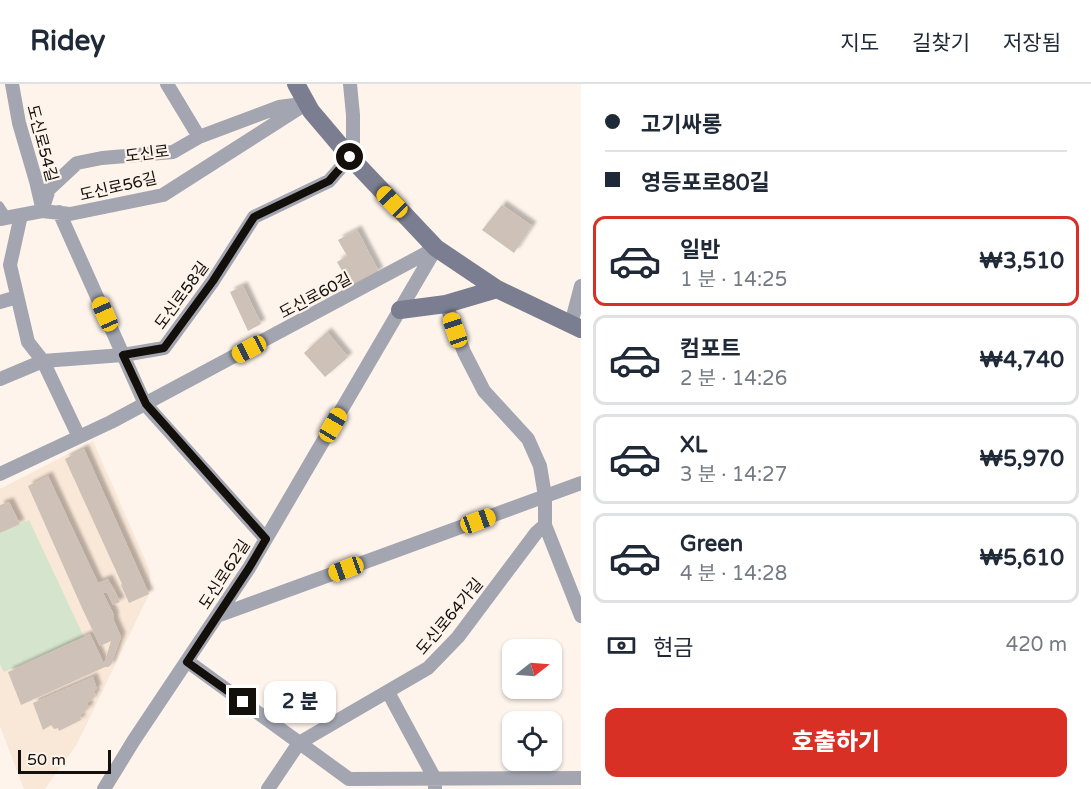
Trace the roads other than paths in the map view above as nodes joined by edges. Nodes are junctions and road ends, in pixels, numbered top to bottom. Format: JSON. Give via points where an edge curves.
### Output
{"nodes":[{"id":1,"x":12,"y":84,"type":"edge"},
{"id":2,"x":167,"y":84,"type":"edge"},
{"id":3,"x":296,"y":84,"type":"edge"},
{"id":4,"x":350,"y":84,"type":"edge"},
{"id":5,"x":307,"y":103,"type":"junction"},
{"id":6,"x":199,"y":137,"type":"junction"},
{"id":7,"x":350,"y":157,"type":"junction"},
{"id":8,"x":0,"y":205,"type":"edge"},
{"id":9,"x":42,"y":211,"type":"junction"},
{"id":10,"x":59,"y":212,"type":"junction"},
{"id":11,"x":10,"y":217,"type":"edge"},
{"id":12,"x":436,"y":248,"type":"junction"},
{"id":13,"x":581,"y":286,"type":"edge"},
{"id":14,"x":497,"y":289,"type":"junction"},
{"id":15,"x":17,"y":297,"type":"junction"},
{"id":16,"x":0,"y":302,"type":"edge"},
{"id":17,"x":446,"y":303,"type":"junction"},
{"id":18,"x":400,"y":310,"type":"junction"},
{"id":19,"x":576,"y":327,"type":"edge"},
{"id":20,"x":123,"y":355,"type":"junction"},
{"id":21,"x":42,"y":361,"type":"junction"},
{"id":22,"x":0,"y":379,"type":"edge"},
{"id":23,"x":146,"y":404,"type":"junction"},
{"id":24,"x":79,"y":437,"type":"junction"},
{"id":25,"x":0,"y":474,"type":"edge"},
{"id":26,"x":581,"y":483,"type":"edge"},
{"id":27,"x":545,"y":496,"type":"junction"},
{"id":28,"x":545,"y":525,"type":"junction"},
{"id":29,"x":266,"y":539,"type":"junction"},
{"id":30,"x":217,"y":616,"type":"junction"},
{"id":31,"x":581,"y":616,"type":"edge"},
{"id":32,"x":187,"y":662,"type":"junction"},
{"id":33,"x":388,"y":692,"type":"junction"},
{"id":34,"x":299,"y":743,"type":"junction"},
{"id":35,"x":581,"y":778,"type":"edge"},
{"id":36,"x":435,"y":784,"type":"edge"},
{"id":37,"x":104,"y":789,"type":"edge"},
{"id":38,"x":268,"y":789,"type":"edge"}],
"edges":[{"from":1,"to":9,"type":"street","name":"도신로54길"},
{"from":2,"to":6,"type":"street"},
{"from":3,"to":5,"type":"main road"},
{"from":4,"to":7,"type":"street"},
{"from":5,"to":6,"type":"street","name":"도신로","via":[[279,107]]},
{"from":5,"to":7,"type":"main road"},
{"from":5,"to":10,"type":"street","name":"도신로56길","via":[[163,195],[70,214]]},
{"from":6,"to":9,"type":"street","name":"도신로","via":[[173,152],[77,164],[49,189]]},
{"from":7,"to":12,"type":"main road"},
{"from":7,"to":20,"type":"street","name":"도신로58길","via":[[329,181],[254,217],[164,348]]},
{"from":8,"to":11,"type":"lane"},
{"from":9,"to":10,"type":"street","name":"도신로56길"},
{"from":9,"to":11,"type":"street","name":"도신로56길"},
{"from":10,"to":20,"type":"street"},
{"from":11,"to":15,"type":"street","via":[[10,265]]},
{"from":12,"to":14,"type":"main road"},
{"from":12,"to":18,"type":"street","name":"도신로62길"},
{"from":12,"to":23,"type":"street","name":"도신로60길"},
{"from":13,"to":19,"type":"street"},
{"from":14,"to":17,"type":"main road"},
{"from":14,"to":19,"type":"main road"},
{"from":15,"to":16,"type":"street"},
{"from":15,"to":21,"type":"street","via":[[28,342]]},
{"from":17,"to":18,"type":"main road"},
{"from":17,"to":27,"type":"street","via":[[484,391],[528,439],[540,466]]},
{"from":18,"to":29,"type":"street","name":"도신로62길"},
{"from":20,"to":21,"type":"street","name":"도신로58길"},
{"from":20,"to":23,"type":"street"},
{"from":21,"to":22,"type":"street","name":"도신로58길"},
{"from":21,"to":24,"type":"street"},
{"from":23,"to":24,"type":"street","name":"도신로60길"},
{"from":23,"to":29,"type":"street"},
{"from":24,"to":25,"type":"street","name":"도신로60길"},
{"from":26,"to":27,"type":"street"},
{"from":27,"to":28,"type":"street"},
{"from":27,"to":30,"type":"street"},
{"from":28,"to":31,"type":"street"},
{"from":28,"to":33,"type":"street","name":"도신로64가길","via":[[458,637],[428,668]]},
{"from":29,"to":30,"type":"street","name":"도신로62길"},
{"from":30,"to":32,"type":"street","name":"도신로62길"},
{"from":32,"to":34,"type":"street"},
{"from":32,"to":37,"type":"street","name":"도신로62길"},
{"from":33,"to":34,"type":"street","name":"도신로64가길"},
{"from":33,"to":36,"type":"street"},
{"from":34,"to":36,"type":"street","via":[[349,779]]},
{"from":34,"to":38,"type":"street"},
{"from":35,"to":36,"type":"street"}]}
